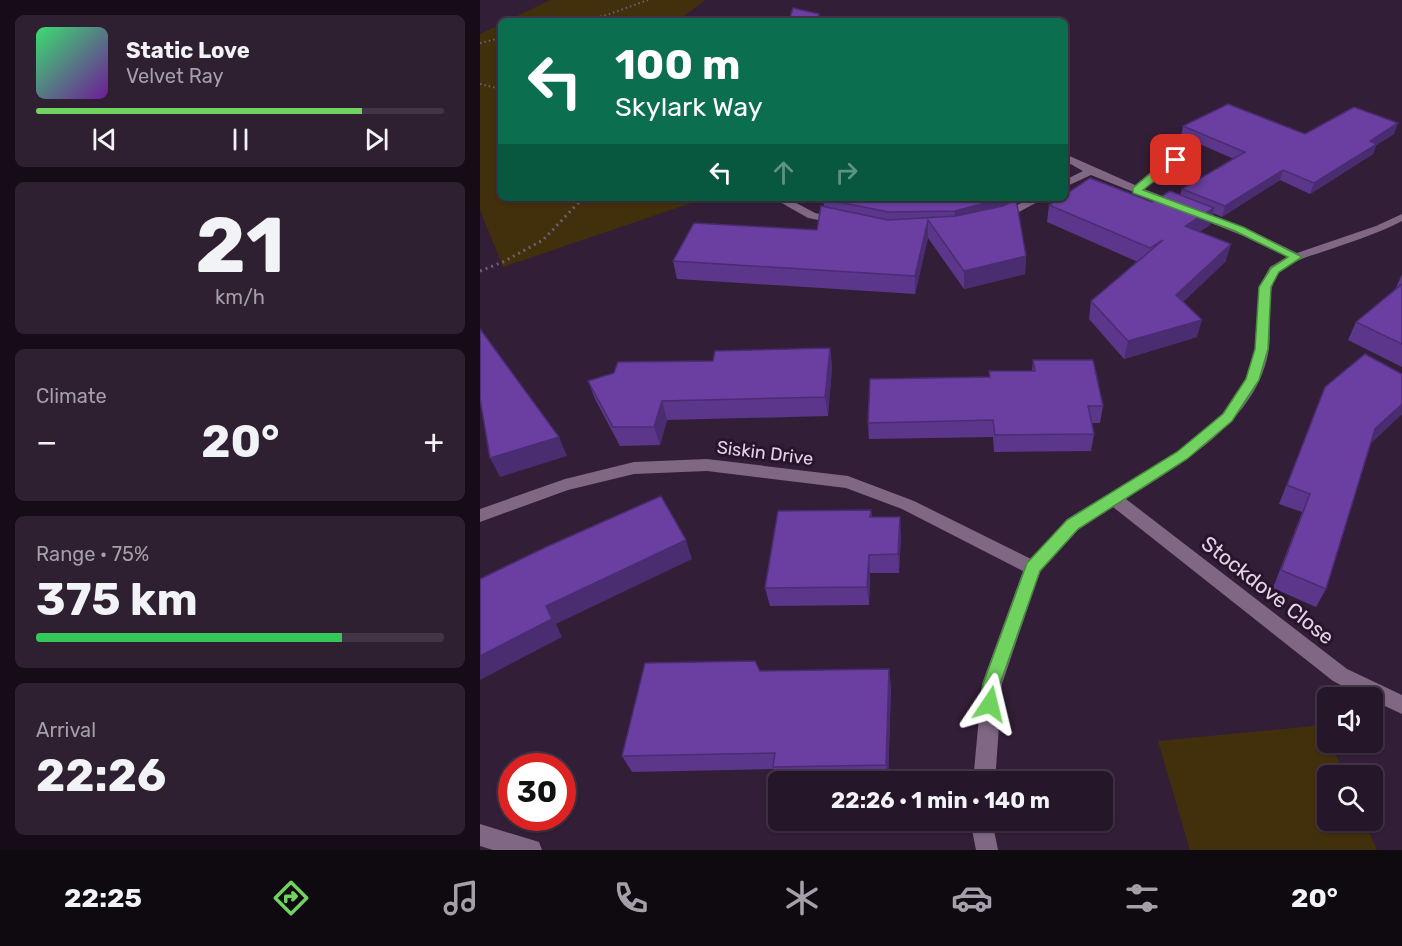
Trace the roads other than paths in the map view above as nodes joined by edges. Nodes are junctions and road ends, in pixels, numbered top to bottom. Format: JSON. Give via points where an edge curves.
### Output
{"nodes":[{"id":1,"x":1190,"y":153,"type":"dead end"},
{"id":2,"x":1068,"y":159,"type":"edge"},
{"id":3,"x":1090,"y":171,"type":"junction"},
{"id":4,"x":1068,"y":182,"type":"edge"},
{"id":5,"x":1136,"y":190,"type":"junction"},
{"id":6,"x":785,"y":201,"type":"edge"},
{"id":7,"x":1033,"y":201,"type":"edge"},
{"id":8,"x":1402,"y":217,"type":"edge"},
{"id":9,"x":986,"y":222,"type":"edge"},
{"id":10,"x":856,"y":225,"type":"edge"},
{"id":11,"x":1296,"y":257,"type":"junction"},
{"id":12,"x":1113,"y":498,"type":"junction"},
{"id":13,"x":480,"y":516,"type":"edge"},
{"id":14,"x":1033,"y":568,"type":"junction"},
{"id":15,"x":1402,"y":705,"type":"edge"},
{"id":16,"x":985,"y":771,"type":"edge"},
{"id":17,"x":983,"y":831,"type":"edge"},
{"id":18,"x":480,"y":835,"type":"edge"},
{"id":19,"x":531,"y":850,"type":"edge"},
{"id":20,"x":987,"y":850,"type":"edge"}],
"edges":[{"from":1,"to":5,"type":"street","via":[[1162,168]]},
{"from":2,"to":3,"type":"street"},
{"from":3,"to":4,"type":"street"},
{"from":3,"to":5,"type":"street"},
{"from":5,"to":11,"type":"street","via":[[1239,229]]},
{"from":6,"to":10,"type":"street","via":[[813,216]]},
{"from":7,"to":9,"type":"street"},
{"from":8,"to":11,"type":"street"},
{"from":11,"to":12,"type":"street","via":[[1275,270],[1265,287],[1262,349],[1252,380],[1228,417],[1182,456]]},
{"from":12,"to":14,"type":"street","via":[[1073,525]]},
{"from":12,"to":15,"type":"street","name":"Stockdove Close","via":[[1341,675]]},
{"from":13,"to":14,"type":"street","name":"Siskin Drive","via":[[565,485],[634,468],[707,465],[848,482],[908,505]]},
{"from":14,"to":16,"type":"street","via":[[992,684]]},
{"from":17,"to":20,"type":"street"},
{"from":18,"to":19,"type":"street"}]}
